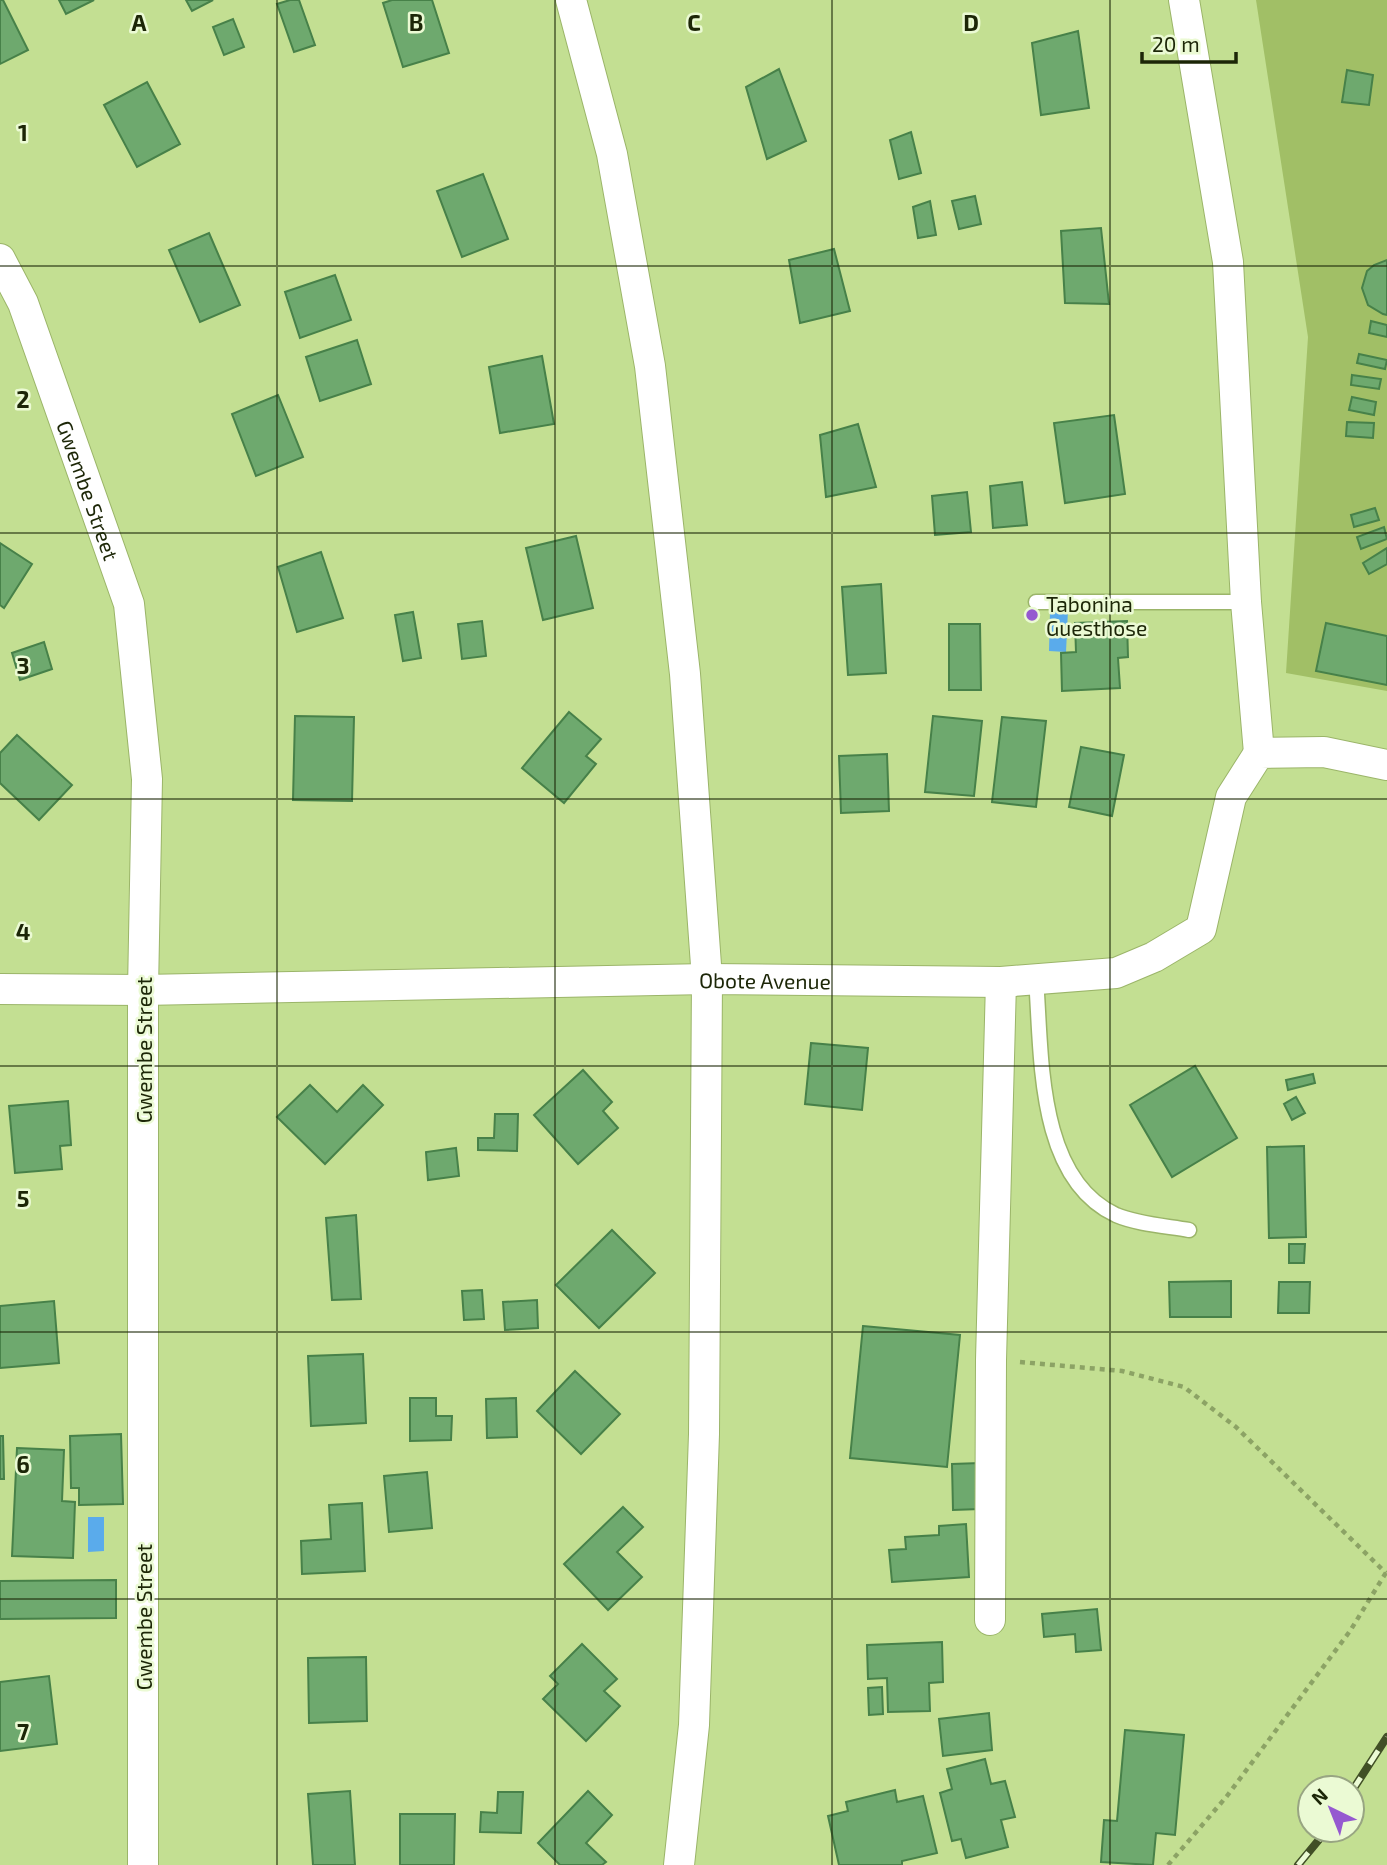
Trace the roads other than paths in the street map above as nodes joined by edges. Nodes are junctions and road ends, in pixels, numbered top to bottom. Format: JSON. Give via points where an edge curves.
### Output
{"nodes":[{"id":1,"x":571,"y":0,"type":"edge"},
{"id":2,"x":1184,"y":0,"type":"edge"},
{"id":3,"x":0,"y":259,"type":"edge"},
{"id":4,"x":1036,"y":602,"type":"dead end"},
{"id":5,"x":1246,"y":602,"type":"junction"},
{"id":6,"x":1259,"y":753,"type":"junction"},
{"id":7,"x":1387,"y":765,"type":"edge"},
{"id":8,"x":708,"y":979,"type":"junction"},
{"id":9,"x":1036,"y":979,"type":"junction"},
{"id":10,"x":1001,"y":982,"type":"junction"},
{"id":11,"x":0,"y":989,"type":"edge"},
{"id":12,"x":143,"y":989,"type":"junction"},
{"id":13,"x":1189,"y":1230,"type":"dead end"},
{"id":14,"x":990,"y":1620,"type":"dead end"},
{"id":15,"x":142,"y":1865,"type":"edge"},
{"id":16,"x":679,"y":1865,"type":"edge"}],
"edges":[{"from":1,"to":8,"type":"street","via":[[612,155],[650,366],[685,674]]},
{"from":2,"to":5,"type":"street","via":[[1228,262]]},
{"from":3,"to":12,"type":"street","name":"Gwembe Street","via":[[23,303],[128,604],[146,779]]},
{"from":4,"to":5,"type":"lane"},
{"from":5,"to":6,"type":"street"},
{"from":6,"to":7,"type":"street","via":[[1324,751]]},
{"from":6,"to":9,"type":"street","name":"Obote Avenue","via":[[1231,797],[1200,929],[1154,957],[1116,972]]},
{"from":8,"to":10,"type":"street","name":"Obote Avenue"},
{"from":8,"to":12,"type":"street","name":"Obote Avenue"},
{"from":8,"to":16,"type":"street","via":[[704,1434],[694,1725]]},
{"from":9,"to":10,"type":"street","name":"Obote Avenue"},
{"from":9,"to":13,"type":"lane","via":[[1047,1110],[1079,1189],[1119,1216]]},
{"from":10,"to":14,"type":"street"},
{"from":11,"to":12,"type":"street","name":"Obote Avenue"},
{"from":12,"to":15,"type":"street","name":"Gwembe Street"}]}
